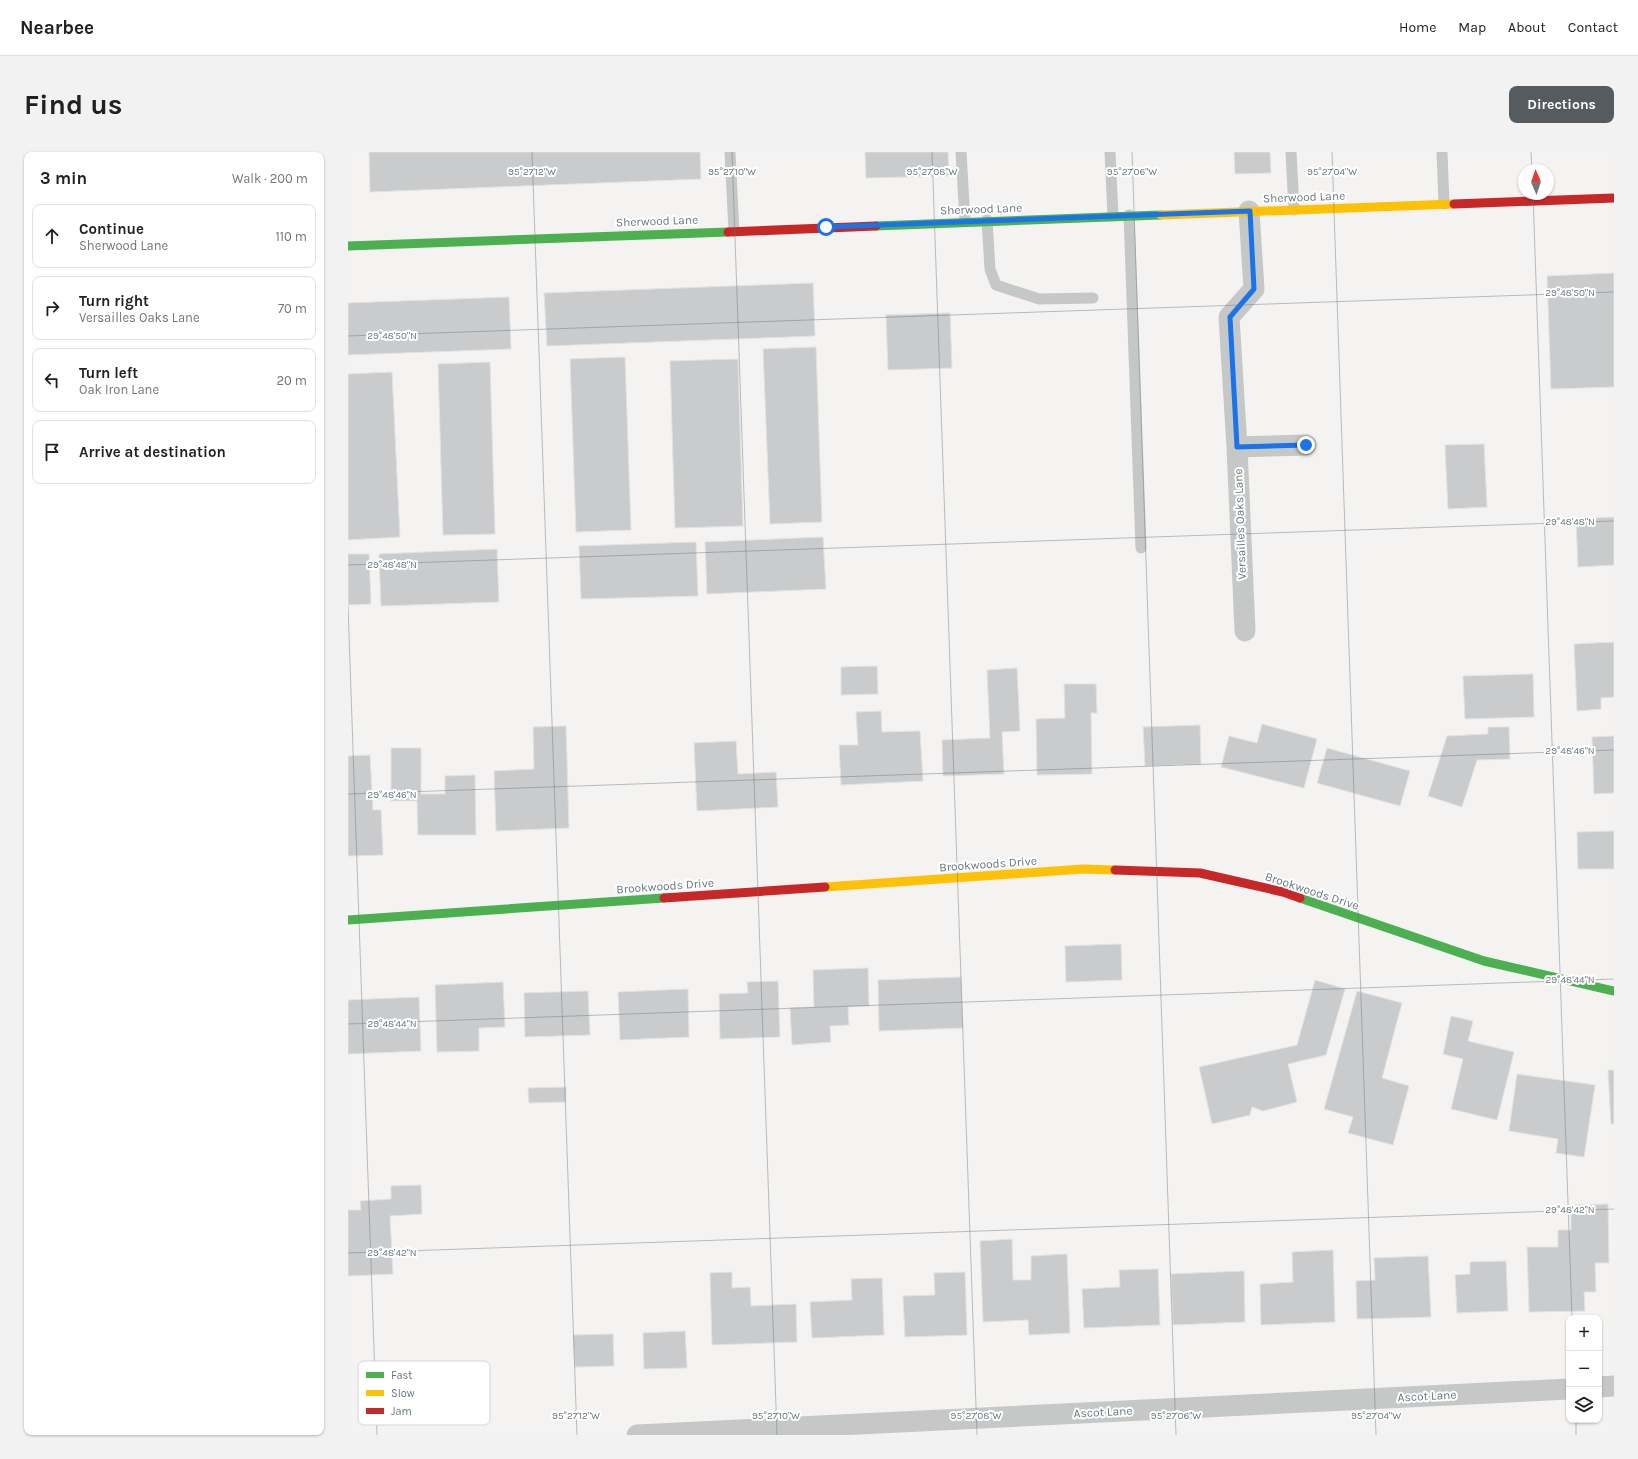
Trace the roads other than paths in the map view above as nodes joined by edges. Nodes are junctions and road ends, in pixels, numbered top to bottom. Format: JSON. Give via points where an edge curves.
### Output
{"nodes":[{"id":1,"x":730,"y":152,"type":"edge"},
{"id":2,"x":961,"y":152,"type":"edge"},
{"id":3,"x":1110,"y":152,"type":"edge"},
{"id":4,"x":1291,"y":152,"type":"edge"},
{"id":5,"x":1442,"y":152,"type":"edge"},
{"id":6,"x":1614,"y":198,"type":"edge"},
{"id":7,"x":1444,"y":204,"type":"junction"},
{"id":8,"x":1294,"y":210,"type":"junction"},
{"id":9,"x":1250,"y":211,"type":"junction"},
{"id":10,"x":1129,"y":215,"type":"junction"},
{"id":11,"x":1113,"y":216,"type":"junction"},
{"id":12,"x":987,"y":220,"type":"junction"},
{"id":13,"x":965,"y":221,"type":"junction"},
{"id":14,"x":734,"y":230,"type":"junction"},
{"id":15,"x":348,"y":246,"type":"edge"},
{"id":16,"x":1093,"y":298,"type":"dead end"},
{"id":17,"x":1306,"y":445,"type":"dead end"},
{"id":18,"x":1237,"y":447,"type":"junction"},
{"id":19,"x":1141,"y":548,"type":"dead end"},
{"id":20,"x":1245,"y":631,"type":"dead end"},
{"id":21,"x":348,"y":920,"type":"edge"},
{"id":22,"x":1614,"y":991,"type":"edge"},
{"id":23,"x":1614,"y":1386,"type":"edge"},
{"id":24,"x":1602,"y":1387,"type":"edge"},
{"id":25,"x":1566,"y":1389,"type":"edge"},
{"id":26,"x":637,"y":1435,"type":"edge"}],
"edges":[{"from":1,"to":14,"type":"lane"},
{"from":2,"to":13,"type":"lane"},
{"from":3,"to":11,"type":"lane"},
{"from":4,"to":8,"type":"lane"},
{"from":5,"to":7,"type":"lane"},
{"from":6,"to":7,"type":"street","name":"Sherwood Lane"},
{"from":7,"to":8,"type":"street","name":"Sherwood Lane"},
{"from":8,"to":9,"type":"street","name":"Sherwood Lane"},
{"from":9,"to":10,"type":"street","name":"Sherwood Lane"},
{"from":9,"to":18,"type":"street","name":"Versailles Oaks Lane","via":[[1254,289],[1230,317]]},
{"from":10,"to":11,"type":"street","name":"Sherwood Lane"},
{"from":10,"to":19,"type":"lane"},
{"from":11,"to":12,"type":"street","name":"Sherwood Lane"},
{"from":12,"to":13,"type":"street","name":"Sherwood Lane"},
{"from":12,"to":16,"type":"lane","via":[[990,269],[996,285],[1039,299]]},
{"from":13,"to":14,"type":"street","name":"Sherwood Lane"},
{"from":14,"to":15,"type":"street","name":"Sherwood Lane"},
{"from":17,"to":18,"type":"street"},
{"from":18,"to":20,"type":"street","name":"Versailles Oaks Lane"},
{"from":21,"to":22,"type":"street","name":"Brookwoods Drive","via":[[1082,869],[1200,873],[1283,892],[1484,961]]},
{"from":23,"to":24,"type":"street"},
{"from":25,"to":26,"type":"street","name":"Ascot Lane"}]}
